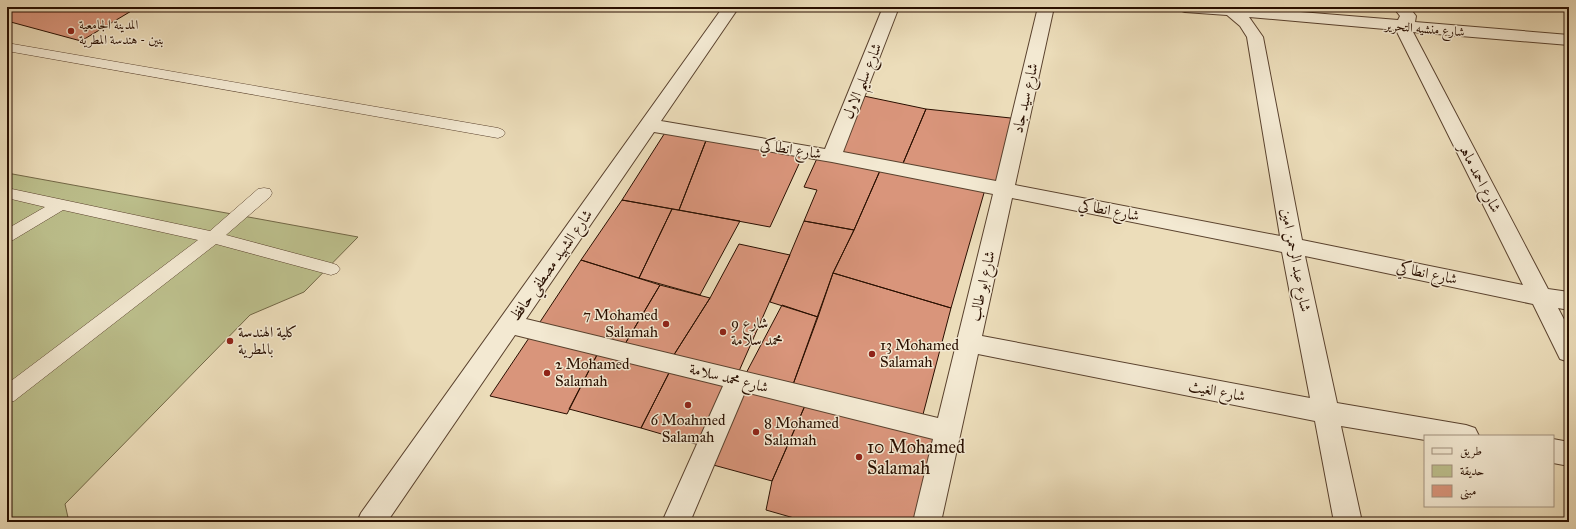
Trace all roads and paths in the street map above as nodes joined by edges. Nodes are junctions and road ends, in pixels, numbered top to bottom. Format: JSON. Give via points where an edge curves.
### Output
{"nodes":[{"id":1,"x":731,"y":7,"type":"edge"},
{"id":2,"x":891,"y":7,"type":"edge"},
{"id":3,"x":1046,"y":7,"type":"edge"},
{"id":4,"x":1185,"y":7,"type":"edge"},
{"id":5,"x":1230,"y":9,"type":"edge"},
{"id":6,"x":1401,"y":16,"type":"edge"},
{"id":7,"x":1569,"y":40,"type":"edge"},
{"id":8,"x":7,"y":47,"type":"edge"},
{"id":9,"x":648,"y":125,"type":"junction"},
{"id":10,"x":498,"y":133,"type":"dead end"},
{"id":11,"x":832,"y":156,"type":"junction"},
{"id":12,"x":1004,"y":190,"type":"junction"},
{"id":13,"x":7,"y":192,"type":"edge"},
{"id":14,"x":264,"y":193,"type":"dead end"},
{"id":15,"x":62,"y":204,"type":"junction"},
{"id":16,"x":7,"y":236,"type":"edge"},
{"id":17,"x":214,"y":237,"type":"junction"},
{"id":18,"x":1292,"y":246,"type":"junction"},
{"id":19,"x":331,"y":269,"type":"dead end"},
{"id":20,"x":1540,"y":296,"type":"junction"},
{"id":21,"x":1569,"y":301,"type":"edge"},
{"id":22,"x":509,"y":324,"type":"junction"},
{"id":23,"x":968,"y":343,"type":"junction"},
{"id":24,"x":1569,"y":352,"type":"edge"},
{"id":25,"x":738,"y":380,"type":"junction"},
{"id":26,"x":7,"y":395,"type":"edge"},
{"id":27,"x":1326,"y":412,"type":"junction"},
{"id":28,"x":948,"y":431,"type":"junction"},
{"id":29,"x":1460,"y":435,"type":"edge"},
{"id":30,"x":1554,"y":451,"type":"edge"},
{"id":31,"x":1569,"y":454,"type":"edge"},
{"id":32,"x":371,"y":522,"type":"edge"},
{"id":33,"x":676,"y":522,"type":"edge"},
{"id":34,"x":927,"y":522,"type":"edge"},
{"id":35,"x":1348,"y":522,"type":"edge"}],
"edges":[{"from":1,"to":9,"type":"street","name":"شارع الشهيد مصطفي حافظ"},
{"from":2,"to":11,"type":"street","name":"شارع سليم الاول"},
{"from":3,"to":12,"type":"street","name":"شارع سيد جاد"},
{"from":4,"to":5,"type":"street","name":"شارع منشيه التحرير"},
{"from":5,"to":6,"type":"street","name":"شارع منشيه التحرير"},
{"from":5,"to":18,"type":"street","name":"شارع عبد الرحمن امين","via":[[1246,23],[1255,36]]},
{"from":6,"to":7,"type":"street","name":"شارع منشيه التحرير"},
{"from":6,"to":20,"type":"street","name":"شارع احمد ماهر"},
{"from":8,"to":10,"type":"lane"},
{"from":9,"to":11,"type":"street","name":"شارع انطاكي"},
{"from":9,"to":22,"type":"street","name":"شارع الشهيد مصطفي حافظ"},
{"from":11,"to":12,"type":"street","name":"شارع انطاكي"},
{"from":12,"to":18,"type":"street","name":"شارع انطاكي"},
{"from":12,"to":23,"type":"street","name":"شارع ابو طالب"},
{"from":13,"to":15,"type":"lane"},
{"from":14,"to":17,"type":"lane"},
{"from":15,"to":16,"type":"lane"},
{"from":15,"to":17,"type":"lane"},
{"from":17,"to":19,"type":"lane"},
{"from":17,"to":26,"type":"lane"},
{"from":18,"to":20,"type":"street","name":"شارع انطاكي"},
{"from":18,"to":27,"type":"street","name":"شارع عبد الرحمن امين"},
{"from":20,"to":21,"type":"street","name":"شارع انطاكي"},
{"from":20,"to":24,"type":"street","name":"شارع احمد ماهر"},
{"from":22,"to":25,"type":"street","name":"شارع محمد سلامة"},
{"from":22,"to":32,"type":"street","name":"شارع الشهيد مصطفي حافظ"},
{"from":23,"to":27,"type":"street","name":"شارع الغيث"},
{"from":23,"to":28,"type":"street","name":"شارع ابو طالب"},
{"from":25,"to":28,"type":"street","name":"شارع محمد سلامة"},
{"from":25,"to":33,"type":"street"},
{"from":27,"to":29,"type":"street","name":"شارع الغيث"},
{"from":27,"to":35,"type":"street","name":"شارع عبد الرحمن امين"},
{"from":28,"to":34,"type":"street","name":"شارع ابو طالب"},
{"from":30,"to":31,"type":"street"}]}
